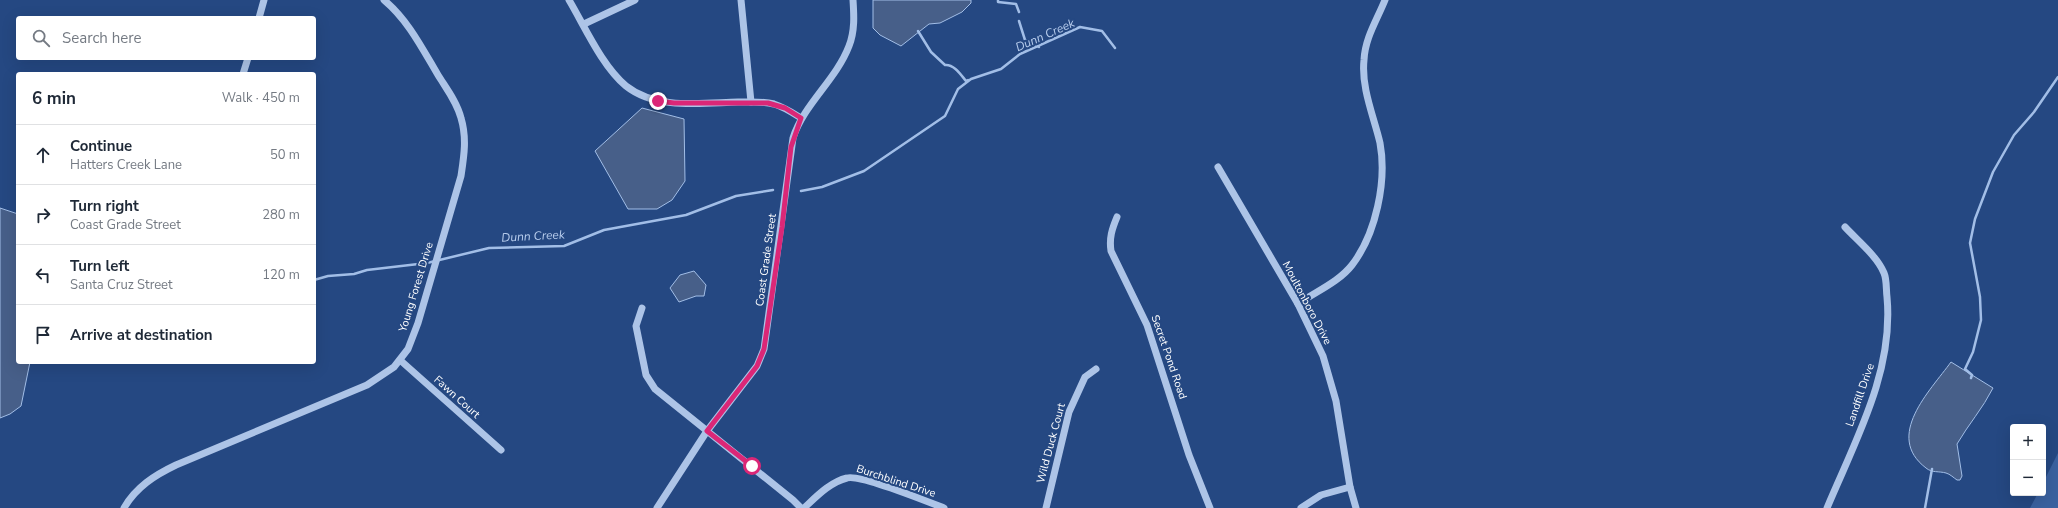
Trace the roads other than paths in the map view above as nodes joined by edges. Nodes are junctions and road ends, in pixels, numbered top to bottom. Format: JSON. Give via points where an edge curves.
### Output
{"nodes":[{"id":1,"x":264,"y":0,"type":"edge"},
{"id":2,"x":384,"y":0,"type":"edge"},
{"id":3,"x":569,"y":0,"type":"edge"},
{"id":4,"x":635,"y":0,"type":"edge"},
{"id":5,"x":741,"y":0,"type":"edge"},
{"id":6,"x":853,"y":0,"type":"edge"},
{"id":7,"x":1385,"y":0,"type":"edge"},
{"id":8,"x":260,"y":16,"type":"edge"},
{"id":9,"x":584,"y":24,"type":"junction"},
{"id":10,"x":247,"y":60,"type":"edge"},
{"id":11,"x":244,"y":72,"type":"edge"},
{"id":12,"x":751,"y":102,"type":"junction"},
{"id":13,"x":801,"y":118,"type":"junction"},
{"id":14,"x":1218,"y":167,"type":"dead end"},
{"id":15,"x":1117,"y":217,"type":"dead end"},
{"id":16,"x":1845,"y":227,"type":"dead end"},
{"id":17,"x":1298,"y":304,"type":"junction"},
{"id":18,"x":642,"y":308,"type":"dead end"},
{"id":19,"x":400,"y":360,"type":"junction"},
{"id":20,"x":1096,"y":368,"type":"dead end"},
{"id":21,"x":707,"y":431,"type":"junction"},
{"id":22,"x":500,"y":450,"type":"dead end"},
{"id":23,"x":1350,"y":487,"type":"junction"},
{"id":24,"x":124,"y":508,"type":"edge"},
{"id":25,"x":657,"y":508,"type":"edge"},
{"id":26,"x":801,"y":508,"type":"edge"},
{"id":27,"x":804,"y":508,"type":"edge"},
{"id":28,"x":944,"y":508,"type":"edge"},
{"id":29,"x":1046,"y":508,"type":"edge"},
{"id":30,"x":1210,"y":508,"type":"edge"},
{"id":31,"x":1301,"y":508,"type":"edge"},
{"id":32,"x":1356,"y":508,"type":"edge"},
{"id":33,"x":1827,"y":508,"type":"edge"}],
"edges":[{"from":1,"to":8,"type":"street"},
{"from":2,"to":19,"type":"street","name":"Young Forest Drive","via":[[406,21],[455,103],[464,134],[461,176],[418,323],[408,349]]},
{"from":3,"to":9,"type":"street"},
{"from":4,"to":9,"type":"street"},
{"from":5,"to":12,"type":"street"},
{"from":6,"to":13,"type":"street","name":"Coast Grade Street","via":[[854,28],[849,46]]},
{"from":7,"to":17,"type":"street","via":[[1369,36],[1363,61],[1383,163],[1380,195],[1371,230],[1352,266]]},
{"from":9,"to":12,"type":"street","via":[[611,69],[626,86],[646,97],[674,103]]},
{"from":10,"to":11,"type":"street"},
{"from":12,"to":13,"type":"street","via":[[775,104]]},
{"from":13,"to":21,"type":"street","name":"Coast Grade Street","via":[[791,147],[764,349],[757,366]]},
{"from":14,"to":17,"type":"street","name":"Moultonboro Drive"},
{"from":15,"to":30,"type":"street","name":"Secret Pond Road","via":[[1109,241],[1111,251],[1147,325],[1189,454]]},
{"from":16,"to":33,"type":"street","name":"Landfill Drive","via":[[1877,261],[1884,274],[1888,308],[1887,344],[1881,373]]},
{"from":17,"to":23,"type":"street","name":"Moultonboro Drive","via":[[1323,356],[1336,401]]},
{"from":18,"to":21,"type":"street","via":[[636,326],[646,374],[655,389]]},
{"from":19,"to":22,"type":"street","name":"Fawn Court"},
{"from":19,"to":24,"type":"street","name":"Young Forest Drive","via":[[367,385],[176,464],[137,490]]},
{"from":20,"to":29,"type":"street","name":"Wild Duck Court","via":[[1084,377],[1070,412]]},
{"from":21,"to":25,"type":"street","name":"Coast Grade Street"},
{"from":21,"to":26,"type":"street"},
{"from":23,"to":31,"type":"street","via":[[1321,495]]},
{"from":23,"to":32,"type":"street","name":"Moultonboro Drive"},
{"from":27,"to":28,"type":"street","name":"Burchblind Drive","via":[[829,486],[848,477],[877,484]]}]}
